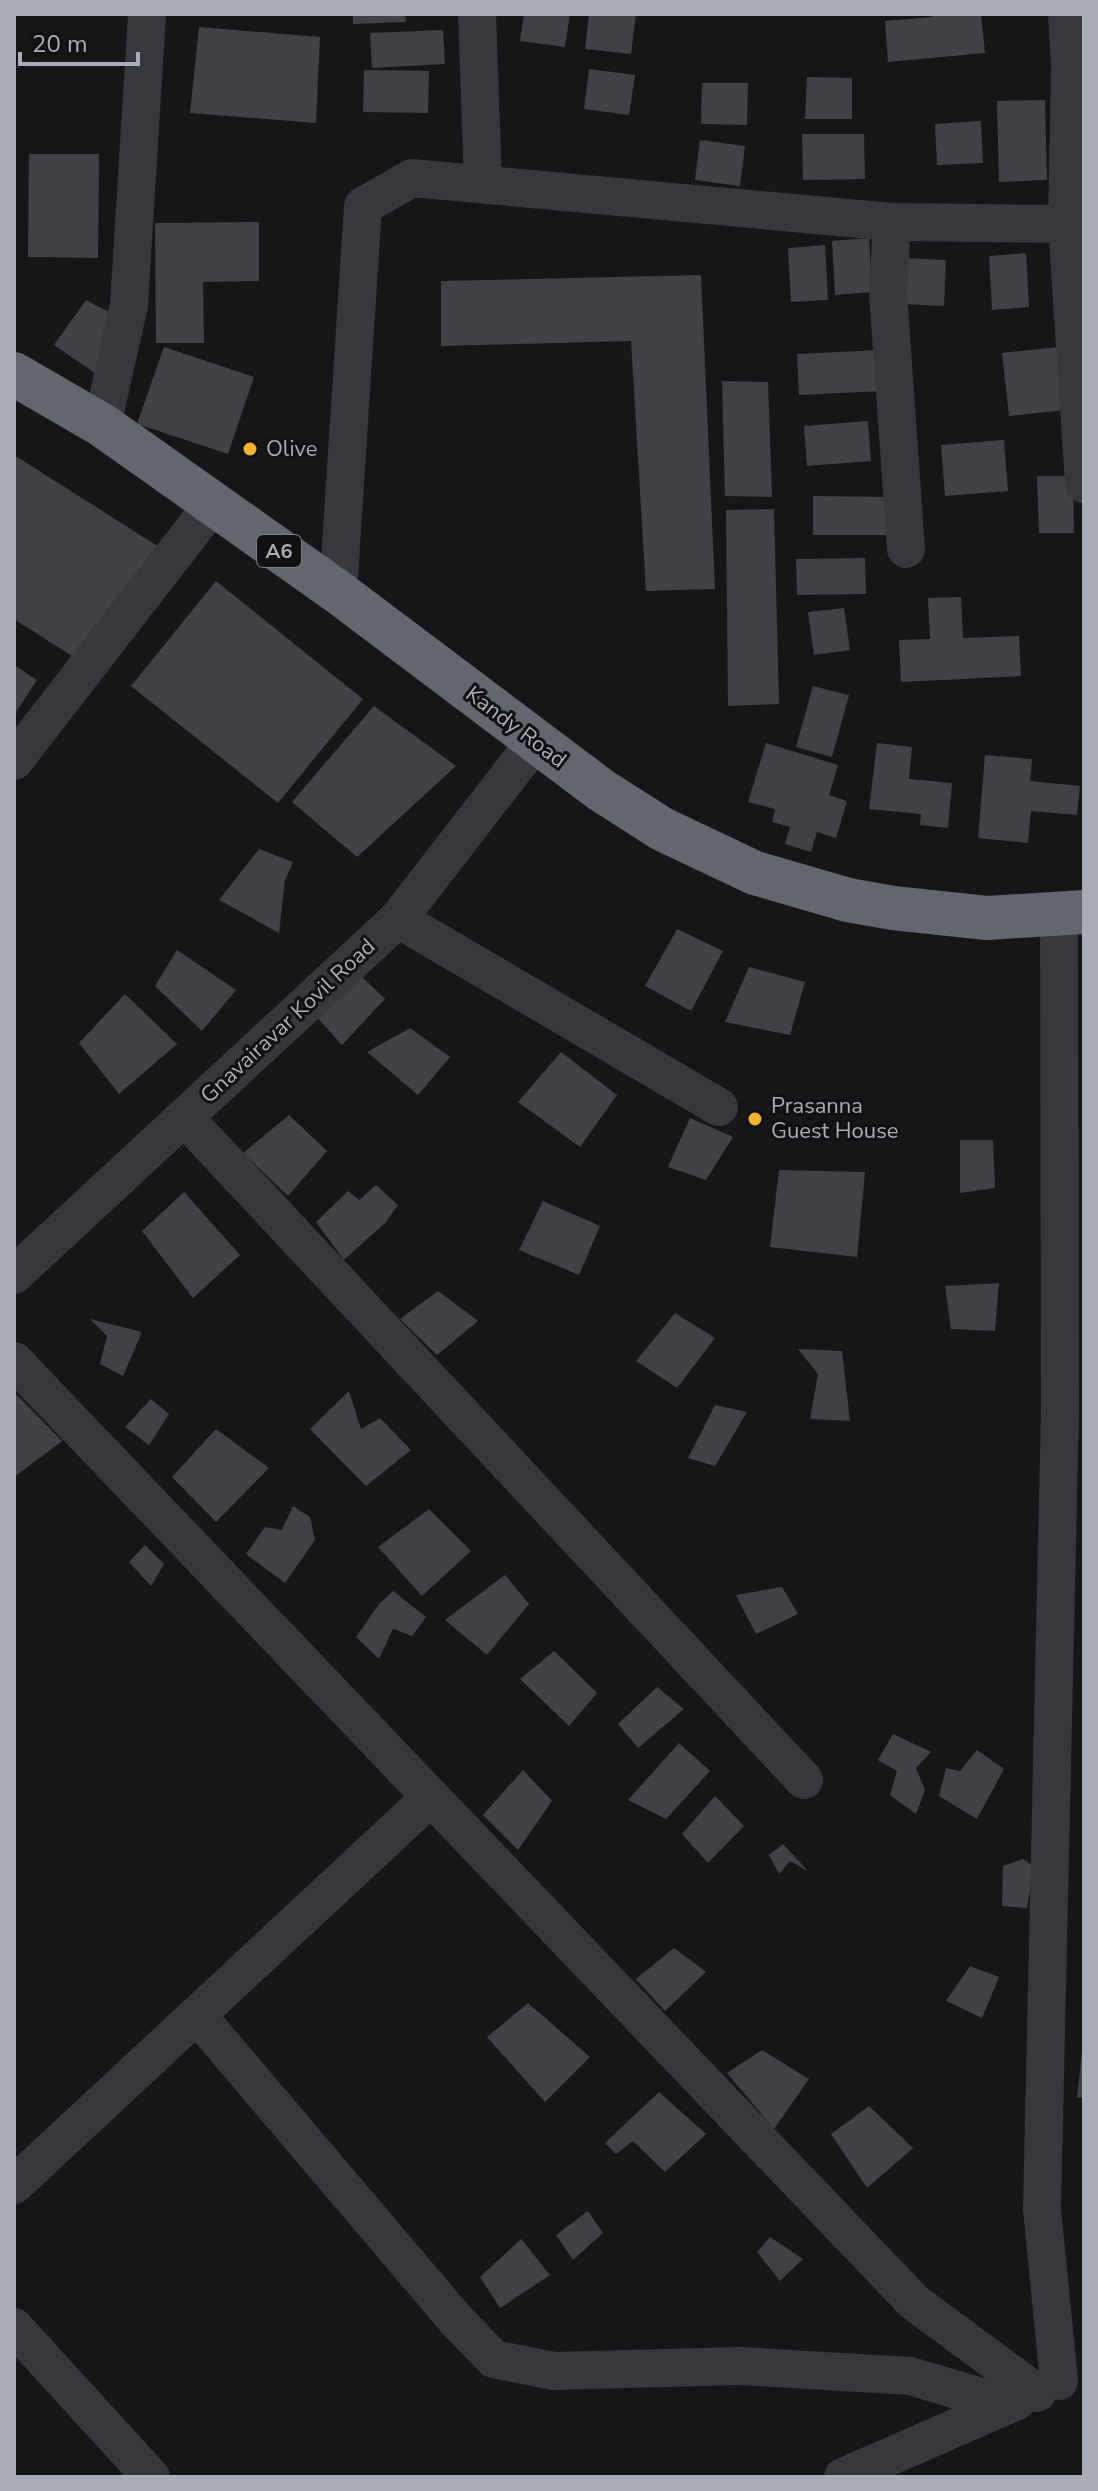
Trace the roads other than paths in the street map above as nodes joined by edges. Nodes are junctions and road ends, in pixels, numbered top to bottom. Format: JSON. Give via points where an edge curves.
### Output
{"nodes":[{"id":1,"x":147,"y":14,"type":"edge"},
{"id":2,"x":477,"y":14,"type":"edge"},
{"id":3,"x":1067,"y":14,"type":"edge"},
{"id":4,"x":1077,"y":67,"type":"edge"},
{"id":5,"x":483,"y":184,"type":"junction"},
{"id":6,"x":892,"y":222,"type":"junction"},
{"id":7,"x":1067,"y":224,"type":"junction"},
{"id":8,"x":14,"y":374,"type":"edge"},
{"id":9,"x":102,"y":425,"type":"junction"},
{"id":10,"x":1084,"y":484,"type":"edge"},
{"id":11,"x":213,"y":504,"type":"junction"},
{"id":12,"x":906,"y":549,"type":"dead end"},
{"id":13,"x":338,"y":592,"type":"junction"},
{"id":14,"x":535,"y":742,"type":"junction"},
{"id":15,"x":14,"y":761,"type":"edge"},
{"id":16,"x":1071,"y":913,"type":"edge"},
{"id":17,"x":398,"y":919,"type":"junction"},
{"id":18,"x":719,"y":1107,"type":"dead end"},
{"id":19,"x":184,"y":1117,"type":"junction"},
{"id":20,"x":14,"y":1275,"type":"edge"},
{"id":21,"x":14,"y":1361,"type":"edge"},
{"id":22,"x":804,"y":1780,"type":"dead end"},
{"id":23,"x":431,"y":1797,"type":"junction"},
{"id":24,"x":197,"y":2015,"type":"junction"},
{"id":25,"x":14,"y":2185,"type":"edge"},
{"id":26,"x":14,"y":2327,"type":"edge"},
{"id":27,"x":1047,"y":2387,"type":"edge"},
{"id":28,"x":151,"y":2477,"type":"edge"},
{"id":29,"x":843,"y":2477,"type":"edge"}],
"edges":[{"from":1,"to":9,"type":"street","via":[[129,305]]},
{"from":2,"to":5,"type":"street"},
{"from":3,"to":4,"type":"street"},
{"from":4,"to":7,"type":"street"},
{"from":5,"to":6,"type":"street"},
{"from":5,"to":13,"type":"street","via":[[412,178],[363,206]]},
{"from":6,"to":7,"type":"street"},
{"from":6,"to":12,"type":"street","via":[[888,293]]},
{"from":7,"to":10,"type":"street"},
{"from":8,"to":9,"type":"highway","name":"Kandy Road","number":"A6"},
{"from":9,"to":11,"type":"highway","name":"Kandy Road","number":"A6"},
{"from":11,"to":13,"type":"highway","name":"Kandy Road","number":"A6"},
{"from":11,"to":15,"type":"street"},
{"from":13,"to":14,"type":"highway","name":"Kandy Road","number":"A6"},
{"from":14,"to":16,"type":"highway","name":"Kandy Road","number":"A6","via":[[662,829],[755,873],[893,908],[987,918]]},
{"from":14,"to":17,"type":"street","name":"Gnavairavar Kovil Road"},
{"from":16,"to":27,"type":"street","via":[[1042,2209]]},
{"from":17,"to":18,"type":"street"},
{"from":17,"to":19,"type":"street","name":"Gnavairavar Kovil Road"},
{"from":19,"to":20,"type":"street","name":"Gnavairavar Kovil Road"},
{"from":19,"to":22,"type":"street"},
{"from":21,"to":23,"type":"street"},
{"from":23,"to":24,"type":"street"},
{"from":23,"to":27,"type":"street","via":[[914,2302]]},
{"from":24,"to":25,"type":"street"},
{"from":24,"to":27,"type":"street","via":[[494,2359],[554,2371],[741,2366]]},
{"from":26,"to":28,"type":"street"},
{"from":27,"to":29,"type":"street"}]}
